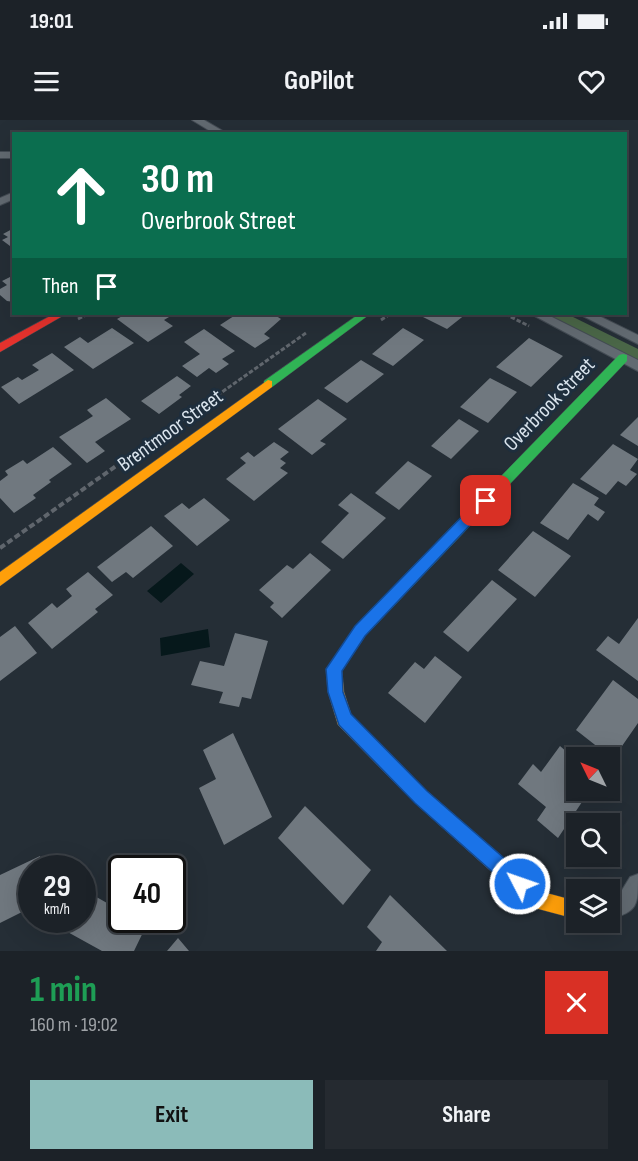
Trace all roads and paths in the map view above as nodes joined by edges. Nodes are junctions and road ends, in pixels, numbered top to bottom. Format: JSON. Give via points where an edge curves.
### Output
{"nodes":[{"id":1,"x":197,"y":120,"type":"edge"},
{"id":2,"x":219,"y":132,"type":"edge"},
{"id":3,"x":59,"y":315,"type":"edge"},
{"id":4,"x":364,"y":315,"type":"edge"},
{"id":5,"x":539,"y":315,"type":"edge"},
{"id":6,"x":587,"y":315,"type":"edge"},
{"id":7,"x":314,"y":327,"type":"dead end"},
{"id":8,"x":638,"y":340,"type":"edge"},
{"id":9,"x":0,"y":348,"type":"edge"},
{"id":10,"x":623,"y":358,"type":"junction"},
{"id":11,"x":638,"y":366,"type":"edge"},
{"id":12,"x":0,"y":548,"type":"edge"},
{"id":13,"x":0,"y":580,"type":"edge"},
{"id":14,"x":638,"y":885,"type":"edge"},
{"id":15,"x":620,"y":906,"type":"edge"},
{"id":16,"x":566,"y":907,"type":"edge"}],
"edges":[{"from":1,"to":2,"type":"street"},
{"from":3,"to":9,"type":"street"},
{"from":4,"to":13,"type":"street","name":"Brentmoor Street"},
{"from":5,"to":10,"type":"street"},
{"from":6,"to":8,"type":"street"},
{"from":7,"to":12,"type":"path"},
{"from":10,"to":11,"type":"street"},
{"from":10,"to":16,"type":"street","name":"Overbrook Street","via":[[360,631],[334,669],[344,719],[433,807],[538,900]]},
{"from":14,"to":15,"type":"street","via":[[626,904]]}]}
